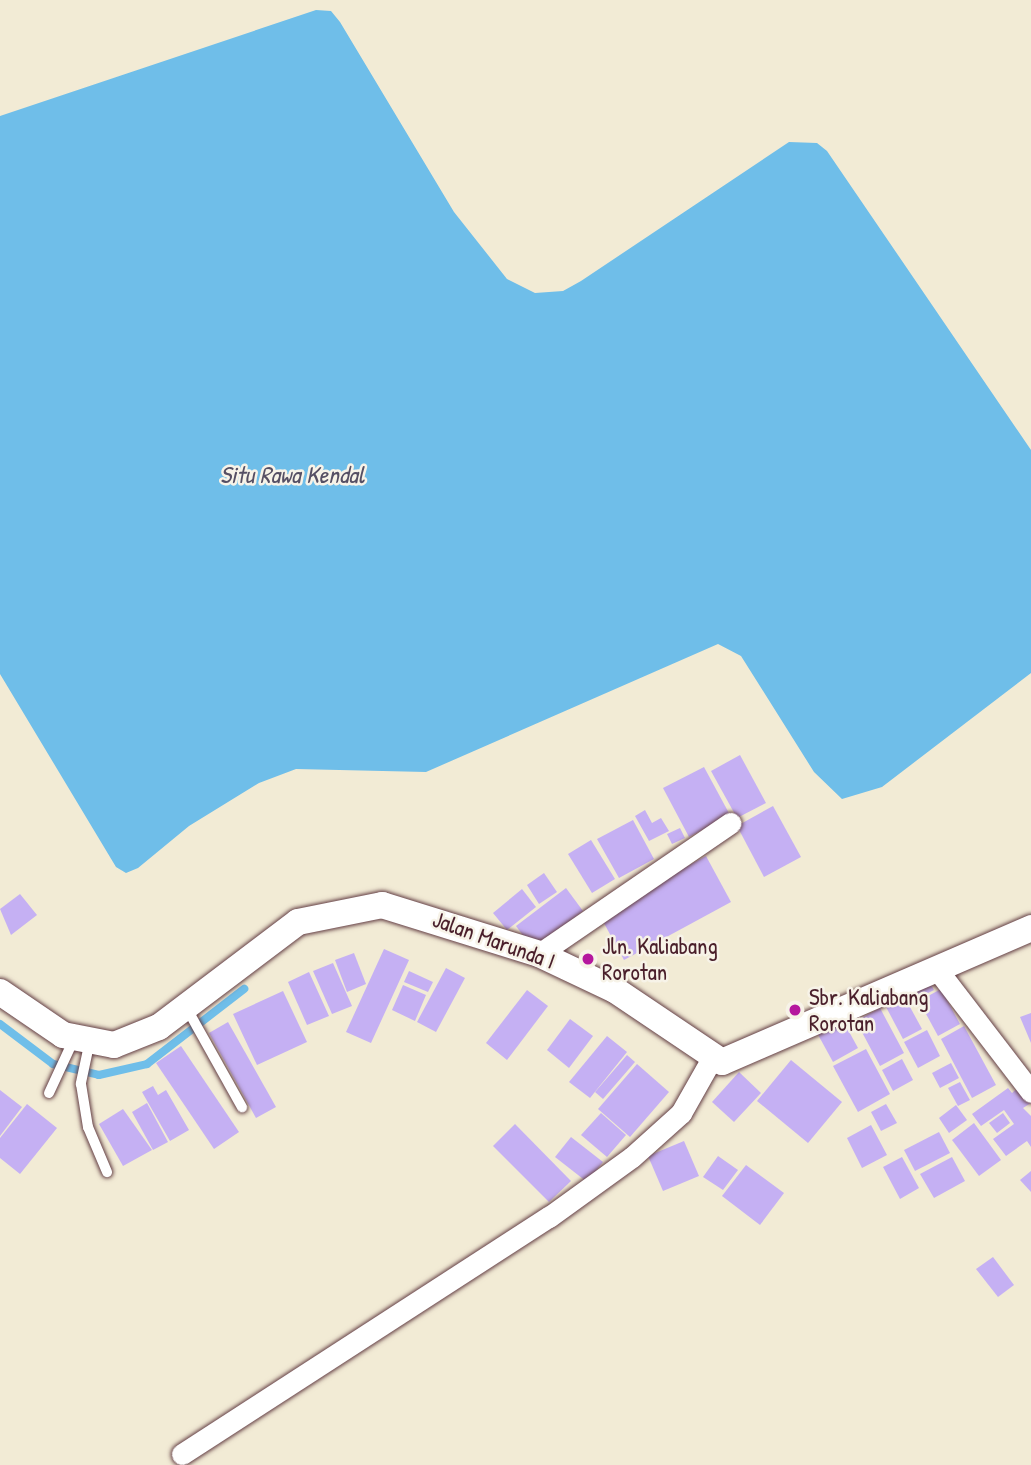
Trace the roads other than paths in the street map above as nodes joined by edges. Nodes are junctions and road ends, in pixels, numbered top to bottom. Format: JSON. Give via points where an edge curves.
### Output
{"nodes":[{"id":1,"x":730,"y":823,"type":"dead end"},
{"id":2,"x":1031,"y":928,"type":"edge"},
{"id":3,"x":539,"y":954,"type":"junction"},
{"id":4,"x":939,"y":972,"type":"junction"},
{"id":5,"x":0,"y":992,"type":"edge"},
{"id":6,"x":190,"y":1014,"type":"junction"},
{"id":7,"x":79,"y":1051,"type":"junction"},
{"id":8,"x":711,"y":1060,"type":"junction"},
{"id":9,"x":1031,"y":1092,"type":"edge"},
{"id":10,"x":48,"y":1093,"type":"dead end"},
{"id":11,"x":242,"y":1107,"type":"dead end"},
{"id":12,"x":107,"y":1172,"type":"dead end"},
{"id":13,"x":182,"y":1454,"type":"dead end"}],
"edges":[{"from":1,"to":3,"type":"street"},
{"from":2,"to":4,"type":"street"},
{"from":3,"to":6,"type":"street","name":"Jalan Marunda I","via":[[414,911],[355,905],[298,922]]},
{"from":3,"to":8,"type":"street","name":"Jalan Marunda I","via":[[615,990]]},
{"from":4,"to":8,"type":"street","via":[[741,1056]]},
{"from":4,"to":9,"type":"street"},
{"from":5,"to":7,"type":"street"},
{"from":6,"to":7,"type":"street","name":"Jalan Marunda I","via":[[138,1039]]},
{"from":6,"to":11,"type":"lane"},
{"from":7,"to":10,"type":"lane"},
{"from":7,"to":12,"type":"lane","via":[[88,1127]]},
{"from":8,"to":13,"type":"street","via":[[702,1086],[681,1113],[549,1217]]}]}
